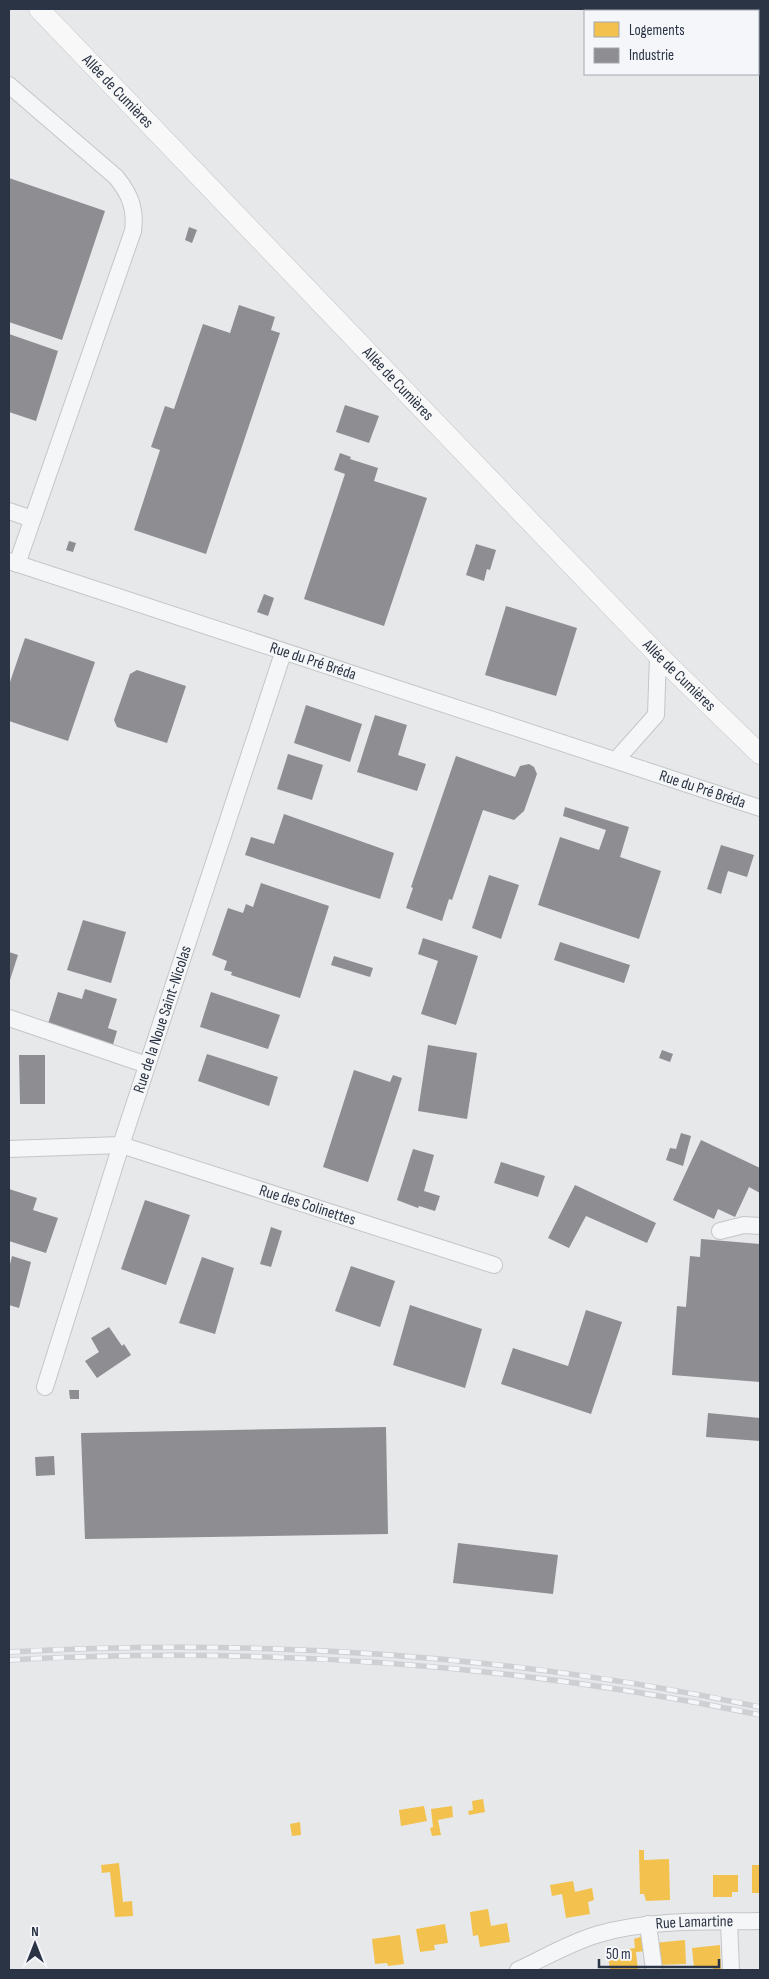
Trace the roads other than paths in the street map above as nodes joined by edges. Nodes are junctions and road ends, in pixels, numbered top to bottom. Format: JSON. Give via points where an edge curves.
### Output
{"nodes":[{"id":1,"x":39,"y":9,"type":"edge"},
{"id":2,"x":9,"y":85,"type":"edge"},
{"id":3,"x":9,"y":511,"type":"edge"},
{"id":4,"x":32,"y":519,"type":"junction"},
{"id":5,"x":13,"y":562,"type":"edge"},
{"id":6,"x":283,"y":653,"type":"junction"},
{"id":7,"x":658,"y":655,"type":"junction"},
{"id":8,"x":760,"y":754,"type":"edge"},
{"id":9,"x":616,"y":760,"type":"junction"},
{"id":10,"x":760,"y":808,"type":"edge"},
{"id":11,"x":9,"y":1018,"type":"edge"},
{"id":12,"x":147,"y":1066,"type":"junction"},
{"id":13,"x":121,"y":1145,"type":"junction"},
{"id":14,"x":9,"y":1149,"type":"edge"},
{"id":15,"x":760,"y":1226,"type":"edge"},
{"id":16,"x":720,"y":1231,"type":"dead end"},
{"id":17,"x":494,"y":1265,"type":"dead end"},
{"id":18,"x":45,"y":1387,"type":"dead end"},
{"id":19,"x":760,"y":1920,"type":"edge"},
{"id":20,"x":729,"y":1922,"type":"junction"},
{"id":21,"x":648,"y":1924,"type":"junction"},
{"id":22,"x":518,"y":1970,"type":"edge"},
{"id":23,"x":654,"y":1970,"type":"edge"},
{"id":24,"x":731,"y":1970,"type":"edge"}],
"edges":[{"from":1,"to":7,"type":"main road","name":"Allée de Cumières"},
{"from":2,"to":4,"type":"street","via":[[116,177],[129,194],[135,216],[133,231]]},
{"from":3,"to":4,"type":"street"},
{"from":4,"to":5,"type":"street"},
{"from":5,"to":6,"type":"street","name":"Rue du Pré Bréda"},
{"from":6,"to":9,"type":"street","name":"Rue du Pré Bréda"},
{"from":6,"to":12,"type":"street","name":"Rue de la Noue Saint-Nicolas"},
{"from":7,"to":8,"type":"main road","name":"Allée de Cumières"},
{"from":7,"to":9,"type":"street","via":[[656,715]]},
{"from":9,"to":10,"type":"street","name":"Rue du Pré Bréda"},
{"from":11,"to":12,"type":"street"},
{"from":12,"to":13,"type":"street","name":"Rue de la Noue Saint-Nicolas"},
{"from":13,"to":14,"type":"street","name":"Rue des Colinettes"},
{"from":13,"to":17,"type":"street","name":"Rue des Colinettes"},
{"from":13,"to":18,"type":"street","name":"Rue de la Noue Saint-Nicolas"},
{"from":15,"to":16,"type":"street","via":[[744,1225]]},
{"from":19,"to":20,"type":"street","name":"Rue Lamartine"},
{"from":20,"to":21,"type":"street","name":"Rue Lamartine"},
{"from":20,"to":24,"type":"street"},
{"from":21,"to":22,"type":"street","name":"Rue Lamartine","via":[[598,1934]]},
{"from":21,"to":23,"type":"street"}]}
